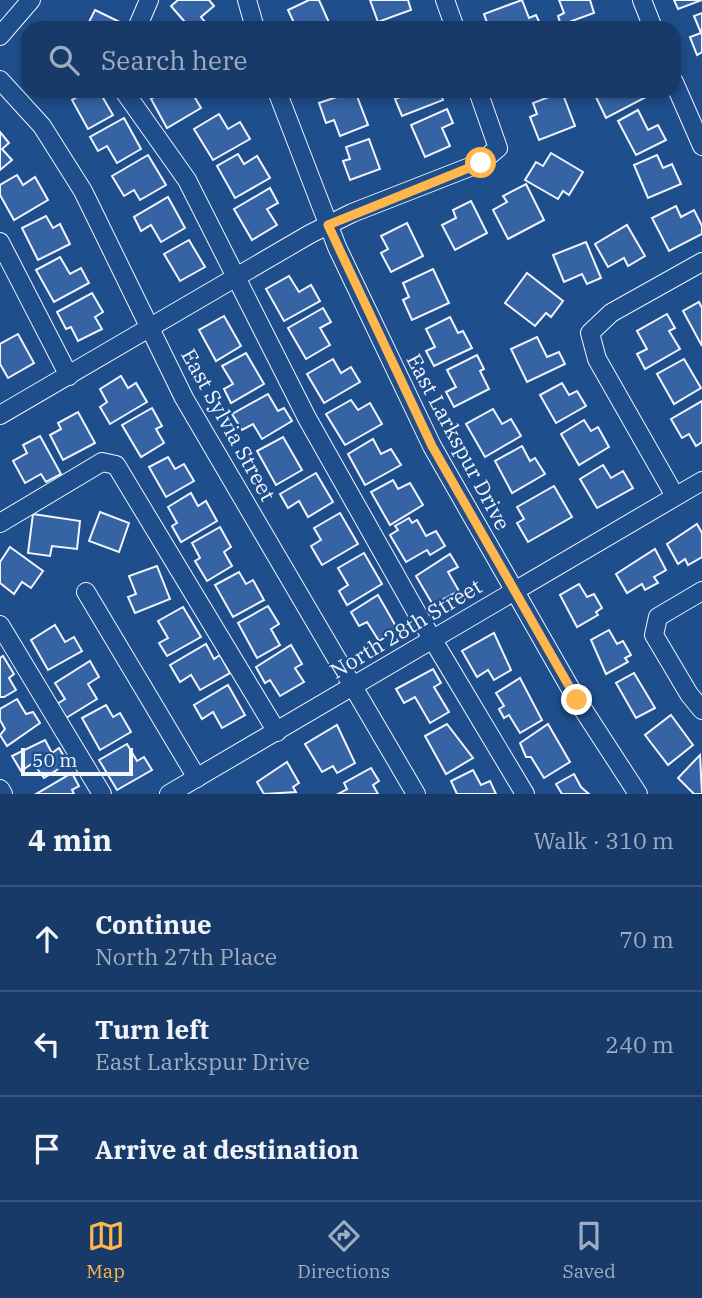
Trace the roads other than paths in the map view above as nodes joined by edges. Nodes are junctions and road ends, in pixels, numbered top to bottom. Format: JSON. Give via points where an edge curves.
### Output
{"nodes":[{"id":1,"x":32,"y":0,"type":"edge"},
{"id":2,"x":149,"y":0,"type":"edge"},
{"id":3,"x":247,"y":0,"type":"edge"},
{"id":4,"x":445,"y":0,"type":"edge"},
{"id":5,"x":642,"y":0,"type":"edge"},
{"id":6,"x":140,"y":21,"type":"edge"},
{"id":7,"x":254,"y":21,"type":"edge"},
{"id":8,"x":452,"y":21,"type":"edge"},
{"id":9,"x":650,"y":21,"type":"edge"},
{"id":10,"x":0,"y":36,"type":"edge"},
{"id":11,"x":0,"y":80,"type":"edge"},
{"id":12,"x":129,"y":98,"type":"edge"},
{"id":13,"x":280,"y":98,"type":"edge"},
{"id":14,"x":480,"y":98,"type":"edge"},
{"id":15,"x":681,"y":98,"type":"edge"},
{"id":16,"x":702,"y":146,"type":"edge"},
{"id":17,"x":328,"y":225,"type":"junction"},
{"id":18,"x":0,"y":242,"type":"edge"},
{"id":19,"x":702,"y":262,"type":"edge"},
{"id":20,"x":237,"y":279,"type":"junction"},
{"id":21,"x":149,"y":330,"type":"junction"},
{"id":22,"x":69,"y":376,"type":"junction"},
{"id":23,"x":0,"y":415,"type":"edge"},
{"id":24,"x":702,"y":481,"type":"edge"},
{"id":25,"x":675,"y":496,"type":"junction"},
{"id":26,"x":0,"y":523,"type":"edge"},
{"id":27,"x":514,"y":591,"type":"junction"},
{"id":28,"x":702,"y":591,"type":"edge"},
{"id":29,"x":86,"y":592,"type":"dead end"},
{"id":30,"x":0,"y":625,"type":"edge"},
{"id":31,"x":433,"y":639,"type":"junction"},
{"id":32,"x":355,"y":687,"type":"junction"},
{"id":33,"x":702,"y":710,"type":"edge"},
{"id":34,"x":277,"y":732,"type":"junction"},
{"id":35,"x":197,"y":778,"type":"junction"},
{"id":36,"x":0,"y":789,"type":"edge"},
{"id":37,"x":3,"y":794,"type":"edge"},
{"id":38,"x":102,"y":794,"type":"edge"},
{"id":39,"x":169,"y":794,"type":"edge"},
{"id":40,"x":416,"y":794,"type":"edge"},
{"id":41,"x":524,"y":794,"type":"edge"},
{"id":42,"x":638,"y":794,"type":"edge"}],
"edges":[{"from":1,"to":10,"type":"street"},
{"from":2,"to":6,"type":"street"},
{"from":3,"to":7,"type":"street"},
{"from":4,"to":8,"type":"street"},
{"from":5,"to":9,"type":"street"},
{"from":11,"to":21,"type":"street","name":"East Sylvia Street","via":[[42,126],[66,162]]},
{"from":12,"to":20,"type":"street","via":[[187,180]]},
{"from":13,"to":17,"type":"street","name":"East Larkspur Drive"},
{"from":14,"to":17,"type":"street","via":[[498,148],[481,163]]},
{"from":15,"to":16,"type":"street"},
{"from":17,"to":20,"type":"street"},
{"from":17,"to":27,"type":"street","name":"East Larkspur Drive","via":[[432,446]]},
{"from":18,"to":22,"type":"street"},
{"from":19,"to":25,"type":"street","via":[[611,313],[590,333],[597,359]]},
{"from":20,"to":21,"type":"street"},
{"from":20,"to":31,"type":"street","via":[[307,418]]},
{"from":21,"to":22,"type":"street"},
{"from":21,"to":32,"type":"street","name":"East Sylvia Street","via":[[184,398]]},
{"from":22,"to":23,"type":"street"},
{"from":24,"to":25,"type":"street","name":"North 28th Street"},
{"from":25,"to":27,"type":"street","name":"North 28th Street"},
{"from":26,"to":34,"type":"street","via":[[102,462],[116,465]]},
{"from":27,"to":31,"type":"street","name":"North 28th Street"},
{"from":27,"to":42,"type":"street","name":"East Larkspur Drive"},
{"from":28,"to":33,"type":"street","via":[[658,617],[654,635]]},
{"from":29,"to":35,"type":"street"},
{"from":30,"to":38,"type":"street"},
{"from":31,"to":32,"type":"street","name":"North 28th Street"},
{"from":31,"to":41,"type":"street"},
{"from":32,"to":34,"type":"street","name":"North 28th Street"},
{"from":32,"to":40,"type":"street","name":"East Sylvia Street"},
{"from":34,"to":35,"type":"street","name":"North 28th Street"},
{"from":35,"to":39,"type":"street","name":"North 28th Street"},
{"from":36,"to":37,"type":"street"}]}
